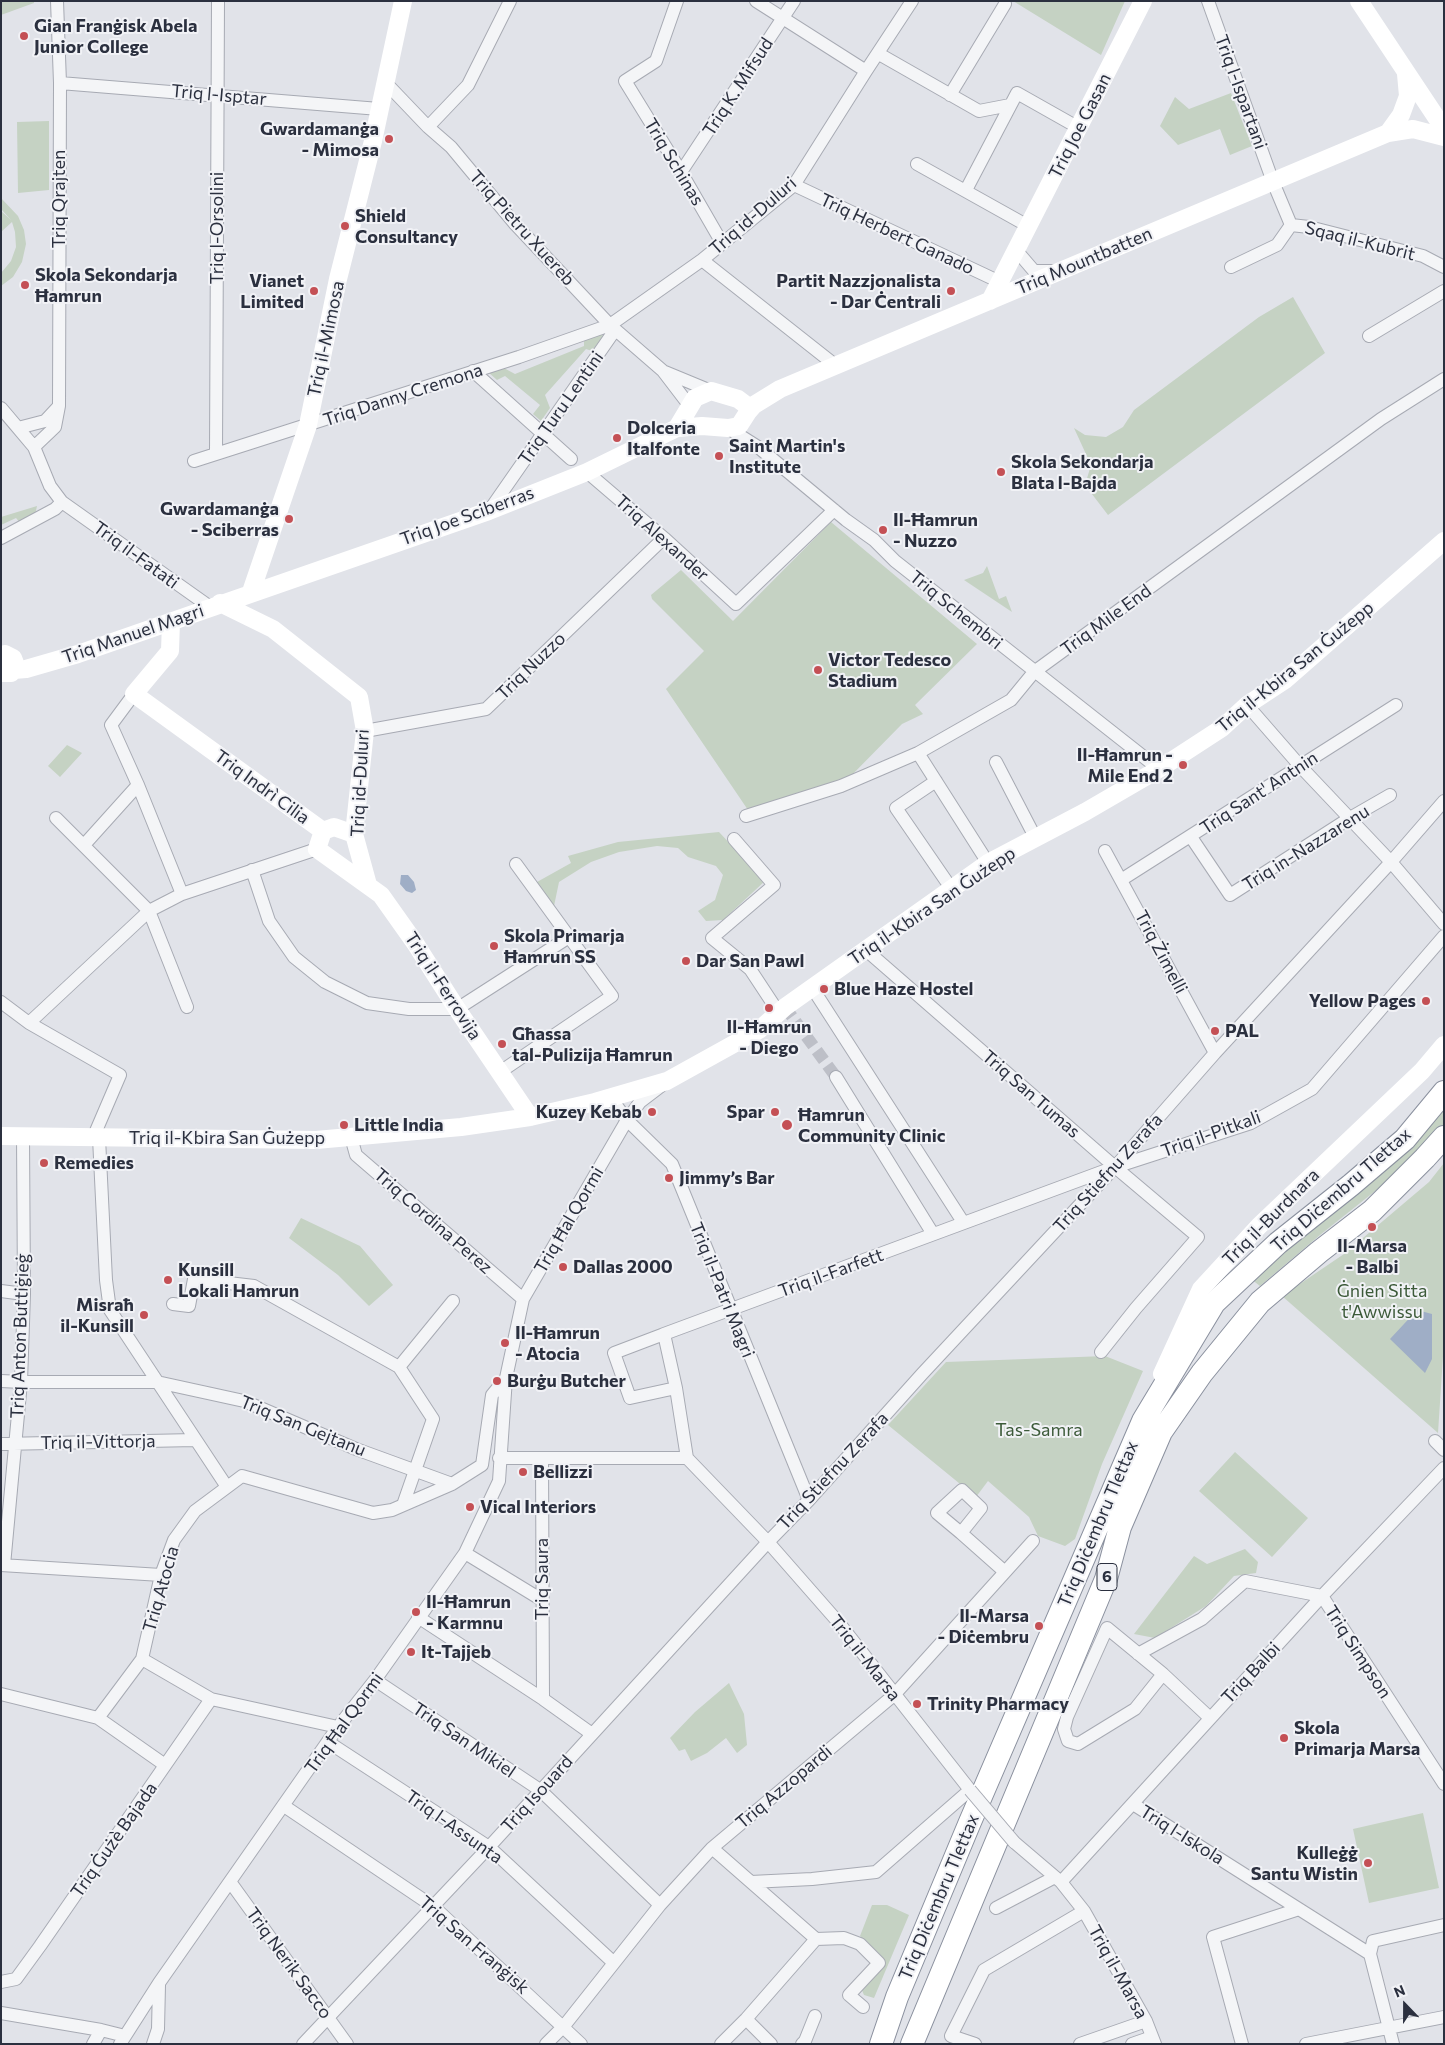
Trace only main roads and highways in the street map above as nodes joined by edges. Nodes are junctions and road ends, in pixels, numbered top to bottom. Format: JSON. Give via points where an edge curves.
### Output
{"nodes":[{"id":1,"x":1444,"y":1092,"type":"edge"},
{"id":2,"x":1444,"y":1137,"type":"edge"},
{"id":3,"x":881,"y":2044,"type":"edge"},
{"id":4,"x":912,"y":2044,"type":"edge"}],
"edges":[{"from":1,"to":3,"type":"highway","name":"Triq Diċembru Tlettax","number":"6","via":[[1405,1139],[1278,1243],[1214,1303],[1143,1421],[970,1822],[897,1997]]},
{"from":2,"to":4,"type":"highway","name":"Triq Diċembru Tlettax","number":"6","via":[[1372,1211],[1260,1302],[1202,1373],[1161,1432],[1120,1527],[1106,1579]]}]}
